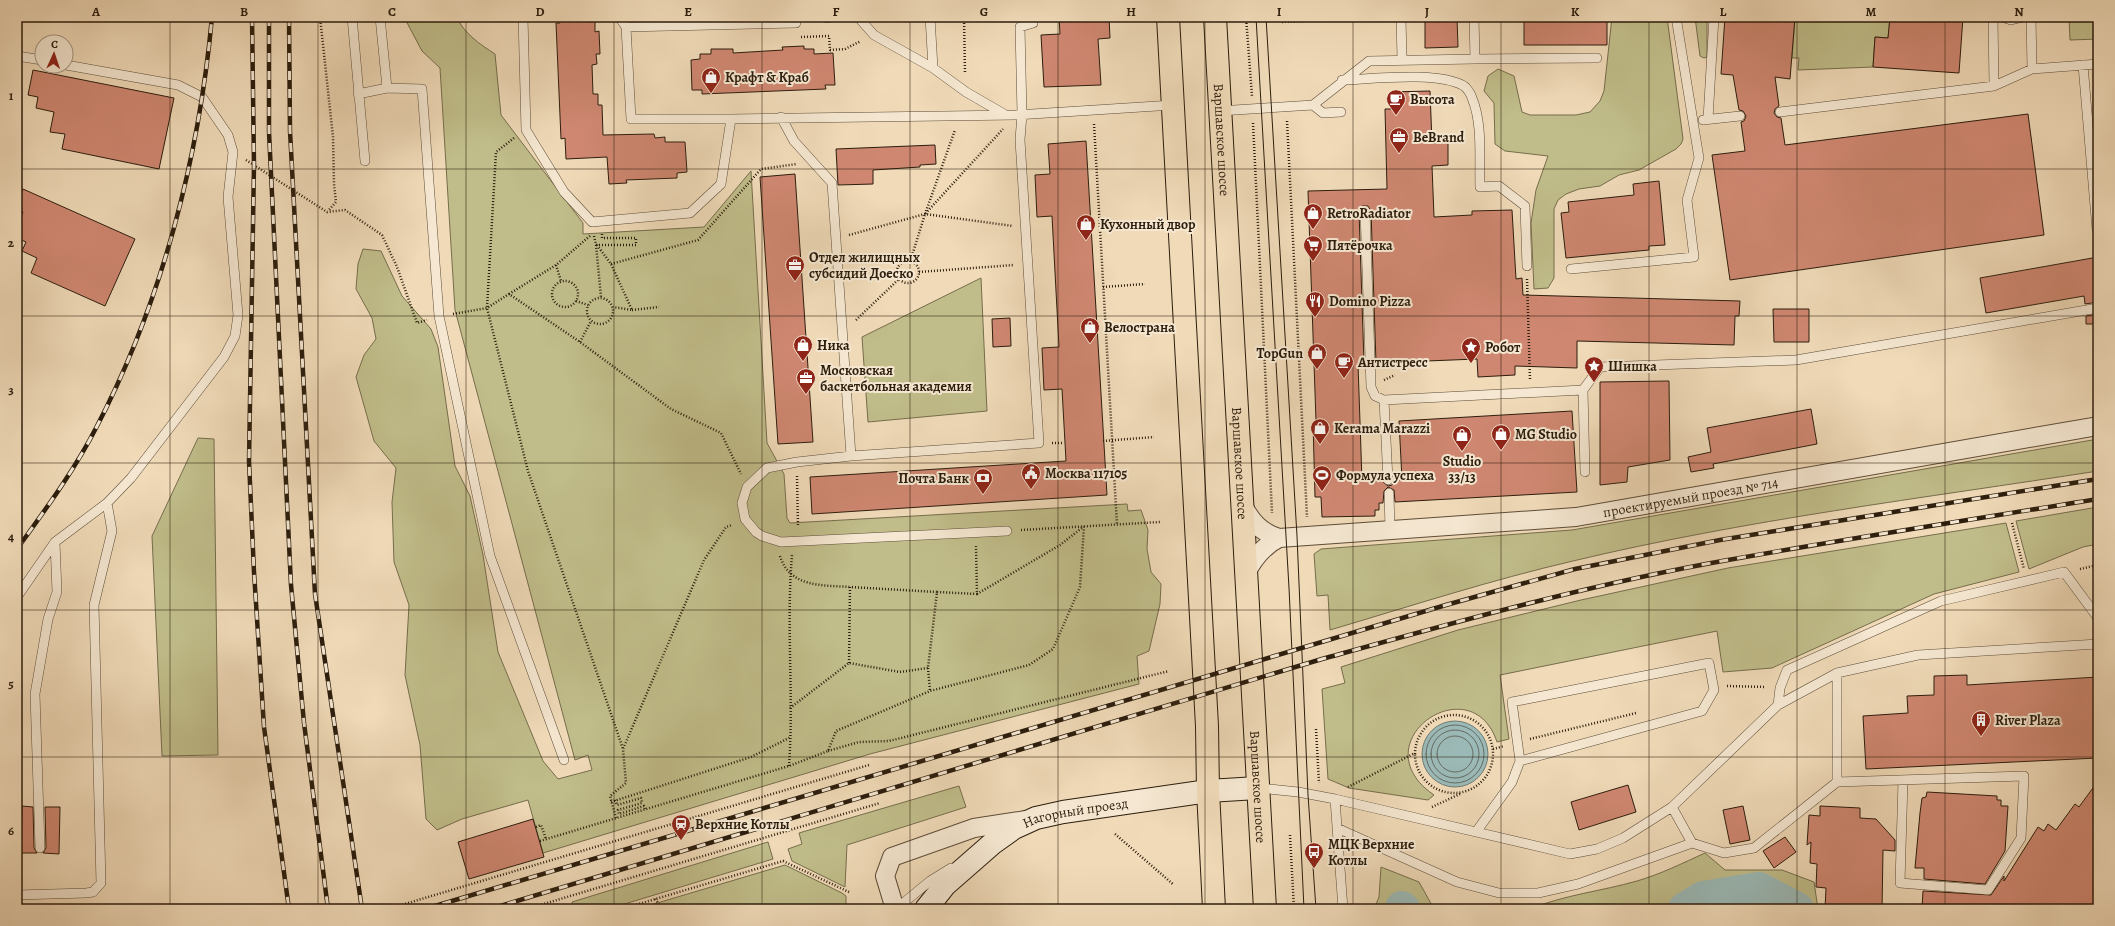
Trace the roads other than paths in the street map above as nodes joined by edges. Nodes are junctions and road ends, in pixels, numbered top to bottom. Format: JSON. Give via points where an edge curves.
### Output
{"nodes":[{"id":1,"x":352,"y":17,"type":"edge"},
{"id":2,"x":380,"y":17,"type":"edge"},
{"id":3,"x":523,"y":17,"type":"edge"},
{"id":4,"x":619,"y":17,"type":"edge"},
{"id":5,"x":793,"y":17,"type":"edge"},
{"id":6,"x":858,"y":17,"type":"edge"},
{"id":7,"x":930,"y":17,"type":"edge"},
{"id":8,"x":1032,"y":17,"type":"edge"},
{"id":9,"x":1168,"y":17,"type":"edge"},
{"id":10,"x":1214,"y":17,"type":"edge"},
{"id":11,"x":1401,"y":17,"type":"edge"},
{"id":12,"x":1474,"y":17,"type":"edge"},
{"id":13,"x":1676,"y":17,"type":"edge"},
{"id":14,"x":1714,"y":17,"type":"edge"},
{"id":15,"x":1993,"y":17,"type":"edge"},
{"id":16,"x":2002,"y":17,"type":"edge"},
{"id":17,"x":2023,"y":17,"type":"edge"},
{"id":18,"x":2031,"y":17,"type":"edge"},
{"id":19,"x":626,"y":26,"type":"junction"},
{"id":20,"x":17,"y":56,"type":"edge"},
{"id":21,"x":1597,"y":58,"type":"dead end"},
{"id":22,"x":34,"y":59,"type":"edge"},
{"id":23,"x":1475,"y":59,"type":"junction"},
{"id":24,"x":1402,"y":60,"type":"junction"},
{"id":25,"x":2098,"y":64,"type":"edge"},
{"id":26,"x":2083,"y":65,"type":"junction"},
{"id":27,"x":74,"y":66,"type":"edge"},
{"id":28,"x":933,"y":68,"type":"junction"},
{"id":29,"x":2032,"y":70,"type":"junction"},
{"id":30,"x":1342,"y":80,"type":"junction"},
{"id":31,"x":1994,"y":86,"type":"junction"},
{"id":32,"x":387,"y":88,"type":"junction"},
{"id":33,"x":358,"y":94,"type":"junction"},
{"id":34,"x":1173,"y":105,"type":"junction"},
{"id":35,"x":1313,"y":105,"type":"junction"},
{"id":36,"x":1219,"y":111,"type":"junction"},
{"id":37,"x":1341,"y":112,"type":"dead end"},
{"id":38,"x":1780,"y":112,"type":"dead end"},
{"id":39,"x":1019,"y":114,"type":"junction"},
{"id":40,"x":1005,"y":115,"type":"junction"},
{"id":41,"x":1740,"y":116,"type":"dead end"},
{"id":42,"x":781,"y":117,"type":"junction"},
{"id":43,"x":731,"y":119,"type":"junction"},
{"id":44,"x":1708,"y":119,"type":"junction"},
{"id":45,"x":1693,"y":121,"type":"junction"},
{"id":46,"x":365,"y":161,"type":"dead end"},
{"id":47,"x":1365,"y":211,"type":"dead end"},
{"id":48,"x":2097,"y":230,"type":"dead end"},
{"id":49,"x":1527,"y":266,"type":"road end"},
{"id":50,"x":1571,"y":268,"type":"dead end"},
{"id":51,"x":2098,"y":308,"type":"edge"},
{"id":52,"x":1582,"y":390,"type":"junction"},
{"id":53,"x":1384,"y":400,"type":"junction"},
{"id":54,"x":2098,"y":426,"type":"edge"},
{"id":55,"x":851,"y":456,"type":"junction"},
{"id":56,"x":1585,"y":472,"type":"dead end"},
{"id":57,"x":1388,"y":480,"type":"dead end"},
{"id":58,"x":1389,"y":493,"type":"dead end"},
{"id":59,"x":107,"y":503,"type":"junction"},
{"id":60,"x":1242,"y":504,"type":"junction"},
{"id":61,"x":1390,"y":529,"type":"junction"},
{"id":62,"x":1007,"y":531,"type":"road end"},
{"id":63,"x":1276,"y":537,"type":"junction"},
{"id":64,"x":55,"y":542,"type":"junction"},
{"id":65,"x":1246,"y":575,"type":"junction"},
{"id":66,"x":17,"y":597,"type":"edge"},
{"id":67,"x":2098,"y":618,"type":"edge"},
{"id":68,"x":2098,"y":644,"type":"edge"},
{"id":69,"x":1837,"y":673,"type":"junction"},
{"id":70,"x":1778,"y":705,"type":"junction"},
{"id":71,"x":564,"y":760,"type":"dead end"},
{"id":72,"x":1520,"y":761,"type":"junction"},
{"id":73,"x":1903,"y":780,"type":"junction"},
{"id":74,"x":1836,"y":782,"type":"junction"},
{"id":75,"x":1257,"y":788,"type":"junction"},
{"id":76,"x":1208,"y":791,"type":"junction"},
{"id":77,"x":1334,"y":799,"type":"junction"},
{"id":78,"x":1672,"y":807,"type":"junction"},
{"id":79,"x":1036,"y":818,"type":"junction"},
{"id":80,"x":1337,"y":828,"type":"junction"},
{"id":81,"x":1476,"y":832,"type":"junction"},
{"id":82,"x":1692,"y":842,"type":"junction"},
{"id":83,"x":40,"y":848,"type":"dead end"},
{"id":84,"x":972,"y":862,"type":"junction"},
{"id":85,"x":17,"y":895,"type":"edge"},
{"id":86,"x":896,"y":909,"type":"edge"},
{"id":87,"x":926,"y":909,"type":"edge"},
{"id":88,"x":1214,"y":909,"type":"edge"},
{"id":89,"x":1265,"y":909,"type":"edge"},
{"id":90,"x":1343,"y":909,"type":"edge"}],
"edges":[{"from":1,"to":33,"type":"lane"},
{"from":2,"to":32,"type":"lane"},
{"from":3,"to":43,"type":"lane","via":[[526,130],[564,192],[592,222],[690,213],[721,184]]},
{"from":4,"to":19,"type":"lane"},
{"from":5,"to":19,"type":"lane","via":[[796,23]]},
{"from":6,"to":28,"type":"lane","via":[[874,35]]},
{"from":7,"to":28,"type":"lane"},
{"from":8,"to":39,"type":"lane","via":[[1032,23],[1020,27]]},
{"from":9,"to":34,"type":"main road"},
{"from":10,"to":36,"type":"main road","name":"Варшавское шоссе"},
{"from":11,"to":24,"type":"lane"},
{"from":12,"to":23,"type":"lane"},
{"from":13,"to":45,"type":"lane"},
{"from":14,"to":44,"type":"lane"},
{"from":15,"to":31,"type":"lane"},
{"from":16,"to":17,"type":"lane","via":[[2011,20]]},
{"from":18,"to":29,"type":"lane"},
{"from":19,"to":43,"type":"lane","via":[[631,120]]},
{"from":20,"to":22,"type":"lane"},
{"from":21,"to":23,"type":"lane"},
{"from":23,"to":24,"type":"lane"},
{"from":24,"to":30,"type":"lane","via":[[1369,61]]},
{"from":25,"to":26,"type":"lane"},
{"from":26,"to":29,"type":"lane"},
{"from":26,"to":48,"type":"lane"},
{"from":27,"to":59,"type":"lane","via":[[178,86],[202,97],[228,134],[233,152],[228,197],[238,315],[235,336],[224,357],[131,478]]},
{"from":28,"to":40,"type":"lane","via":[[966,92]]},
{"from":29,"to":31,"type":"lane"},
{"from":30,"to":35,"type":"lane"},
{"from":30,"to":49,"type":"lane","via":[[1427,78],[1448,80],[1465,86],[1472,98],[1478,120],[1480,187],[1499,186],[1525,206]]},
{"from":31,"to":38,"type":"lane"},
{"from":32,"to":33,"type":"lane"},
{"from":32,"to":71,"type":"lane","via":[[422,89],[439,316],[490,556]]},
{"from":33,"to":46,"type":"lane"},
{"from":34,"to":39,"type":"lane"},
{"from":34,"to":76,"type":"main road","via":[[1206,712]]},
{"from":35,"to":36,"type":"lane"},
{"from":35,"to":37,"type":"lane","via":[[1323,113]]},
{"from":36,"to":60,"type":"main road","name":"Варшавское шоссе"},
{"from":39,"to":40,"type":"lane"},
{"from":39,"to":55,"type":"lane","via":[[1039,443]]},
{"from":40,"to":42,"type":"lane"},
{"from":41,"to":44,"type":"lane"},
{"from":42,"to":43,"type":"lane"},
{"from":42,"to":55,"type":"lane","via":[[794,141],[832,183]]},
{"from":44,"to":45,"type":"lane"},
{"from":45,"to":50,"type":"lane","via":[[1699,158],[1687,200],[1694,257]]},
{"from":47,"to":53,"type":"lane","via":[[1371,387],[1375,396]]},
{"from":51,"to":52,"type":"lane","via":[[1796,360],[1600,367]]},
{"from":52,"to":53,"type":"lane"},
{"from":52,"to":56,"type":"lane"},
{"from":53,"to":57,"type":"lane"},
{"from":54,"to":61,"type":"street","name":"проектируемый проезд № 714","via":[[1576,517]]},
{"from":55,"to":62,"type":"lane","via":[[767,468],[747,487],[742,503],[745,518],[756,532],[774,540],[793,541]]},
{"from":58,"to":61,"type":"lane"},
{"from":59,"to":64,"type":"lane"},
{"from":59,"to":85,"type":"lane","via":[[112,531],[94,605],[101,883],[93,892]]},
{"from":60,"to":63,"type":"street","via":[[1249,518],[1259,528]]},
{"from":60,"to":65,"type":"main road","name":"Варшавское шоссе"},
{"from":61,"to":63,"type":"street","name":"проектируемый проезд № 714"},
{"from":63,"to":65,"type":"street","name":"проектируемый проезд № 714","via":[[1260,551]]},
{"from":64,"to":66,"type":"lane"},
{"from":64,"to":83,"type":"lane","via":[[57,592],[48,619],[35,694]]},
{"from":65,"to":75,"type":"main road","name":"Варшавское шоссе"},
{"from":67,"to":70,"type":"lane","via":[[2064,572],[1941,601],[1788,670],[1780,688]]},
{"from":68,"to":69,"type":"lane","via":[[1918,654]]},
{"from":69,"to":70,"type":"lane"},
{"from":69,"to":74,"type":"lane"},
{"from":70,"to":78,"type":"lane"},
{"from":72,"to":72,"type":"lane","via":[[1512,702],[1709,663],[1714,690],[1702,711]]},
{"from":72,"to":81,"type":"lane","via":[[1512,782]]},
{"from":73,"to":73,"type":"lane","via":[[2024,776],[2021,838],[1988,890],[1900,883]]},
{"from":73,"to":74,"type":"lane"},
{"from":74,"to":82,"type":"lane","via":[[1754,848],[1724,853]]},
{"from":75,"to":76,"type":"street","name":"Нагорный проезд"},
{"from":75,"to":77,"type":"lane"},
{"from":75,"to":89,"type":"main road","name":"Варшавское шоссе"},
{"from":76,"to":79,"type":"street","name":"Нагорный проезд"},
{"from":76,"to":88,"type":"main road"},
{"from":77,"to":80,"type":"lane"},
{"from":77,"to":81,"type":"lane"},
{"from":78,"to":81,"type":"lane","via":[[1623,838],[1597,849],[1570,854]]},
{"from":78,"to":82,"type":"lane"},
{"from":79,"to":84,"type":"street","name":"Нагорный проезд","via":[[1014,828]]},
{"from":79,"to":86,"type":"street","via":[[974,828],[892,857],[885,876]]},
{"from":80,"to":82,"type":"lane","via":[[1457,882],[1499,893],[1538,893],[1578,884]]},
{"from":80,"to":90,"type":"lane"},
{"from":84,"to":86,"type":"lane","via":[[955,865],[930,881]]},
{"from":84,"to":87,"type":"street","name":"Нагорный проезд","via":[[945,885]]}]}
